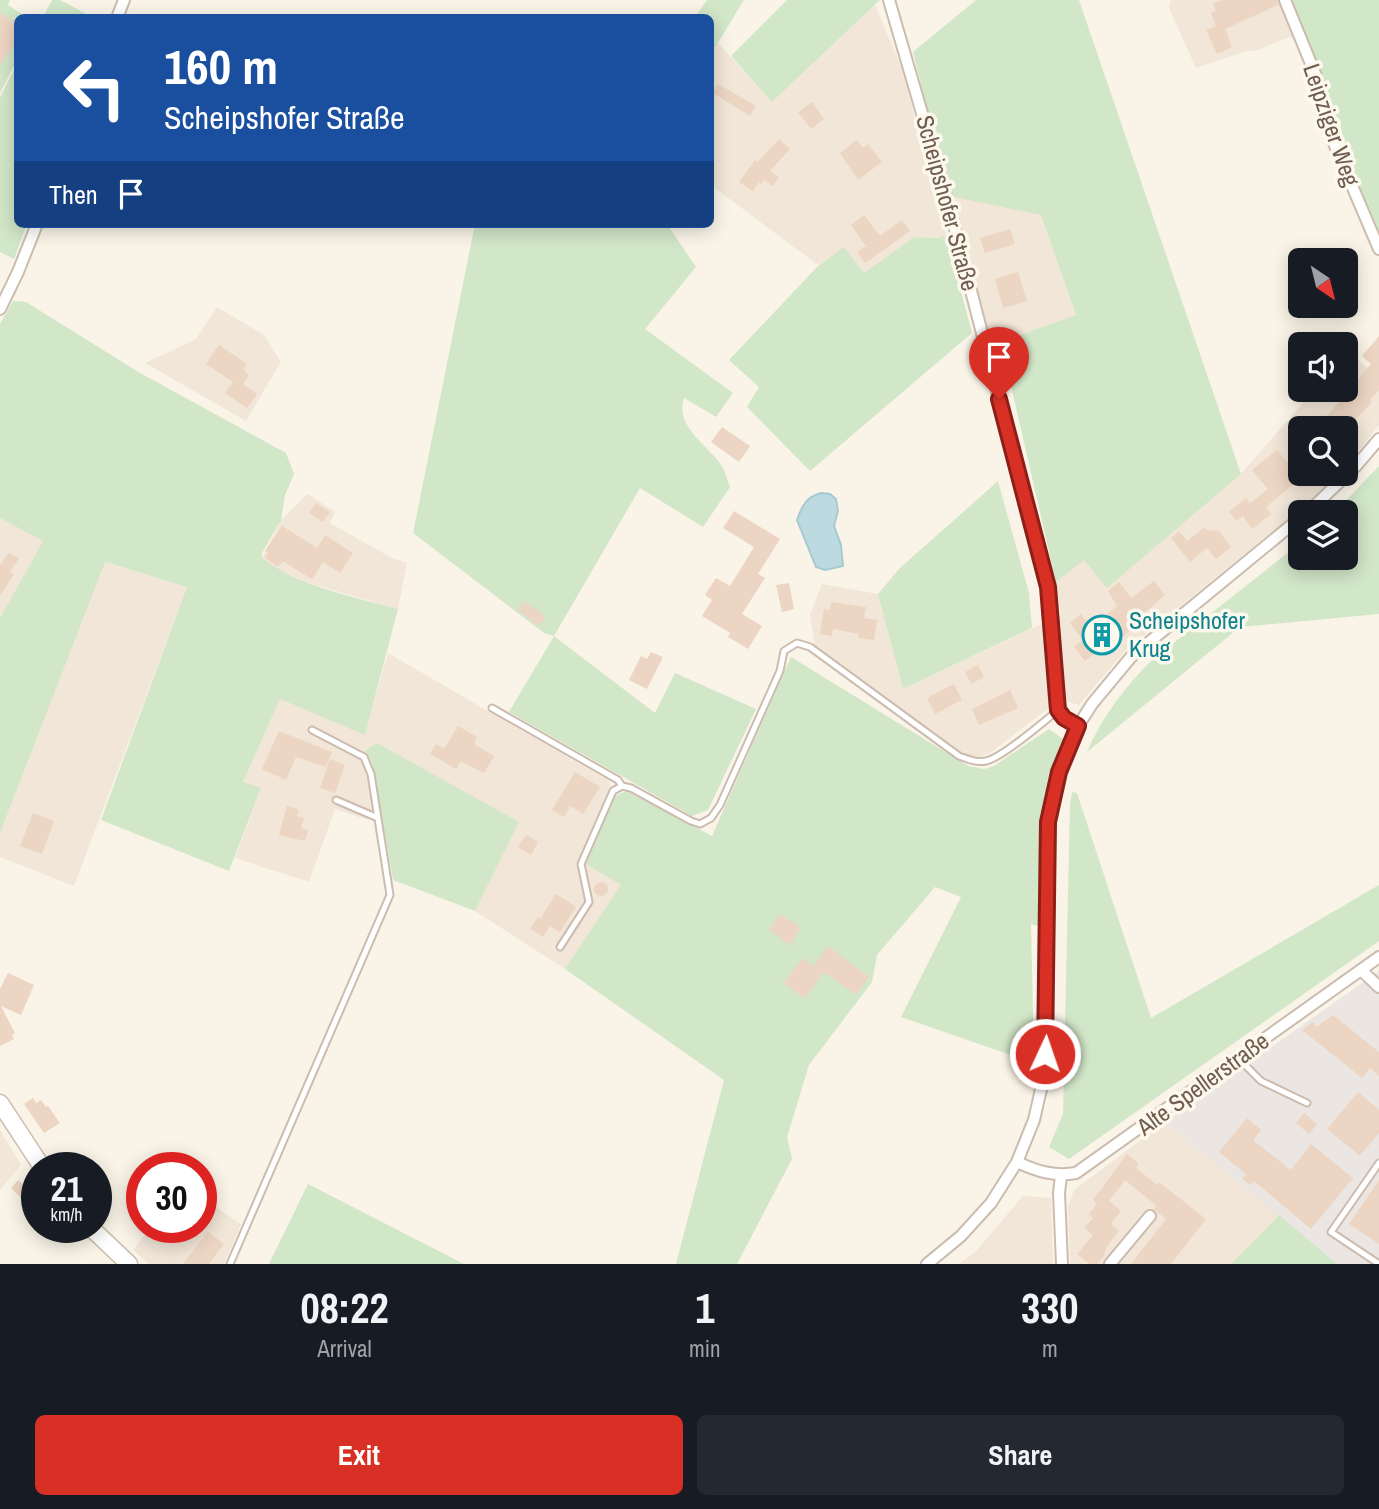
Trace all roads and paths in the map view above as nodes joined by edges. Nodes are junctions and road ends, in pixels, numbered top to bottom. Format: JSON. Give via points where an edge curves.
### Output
{"nodes":[{"id":1,"x":889,"y":0,"type":"edge"},
{"id":2,"x":1285,"y":0,"type":"edge"},
{"id":3,"x":35,"y":228,"type":"edge"},
{"id":4,"x":1379,"y":249,"type":"edge"},
{"id":5,"x":0,"y":309,"type":"edge"},
{"id":6,"x":1379,"y":439,"type":"edge"},
{"id":7,"x":1321,"y":500,"type":"edge"},
{"id":8,"x":1288,"y":528,"type":"edge"},
{"id":9,"x":492,"y":708,"type":"dead end"},
{"id":10,"x":1058,"y":710,"type":"junction"},
{"id":11,"x":1078,"y":726,"type":"junction"},
{"id":12,"x":312,"y":730,"type":"dead end"},
{"id":13,"x":622,"y":786,"type":"junction"},
{"id":14,"x":336,"y":800,"type":"dead end"},
{"id":15,"x":378,"y":818,"type":"junction"},
{"id":16,"x":560,"y":947,"type":"dead end"},
{"id":17,"x":1379,"y":957,"type":"edge"},
{"id":18,"x":1361,"y":970,"type":"junction"},
{"id":19,"x":1379,"y":987,"type":"edge"},
{"id":20,"x":1238,"y":1059,"type":"junction"},
{"id":21,"x":0,"y":1103,"type":"edge"},
{"id":22,"x":1307,"y":1103,"type":"dead end"},
{"id":23,"x":32,"y":1152,"type":"edge"},
{"id":24,"x":1017,"y":1162,"type":"junction"},
{"id":25,"x":1379,"y":1163,"type":"edge"},
{"id":26,"x":1061,"y":1176,"type":"junction"},
{"id":27,"x":1150,"y":1216,"type":"dead end"},
{"id":28,"x":107,"y":1243,"type":"edge"},
{"id":29,"x":129,"y":1264,"type":"edge"},
{"id":30,"x":230,"y":1264,"type":"edge"},
{"id":31,"x":927,"y":1264,"type":"edge"},
{"id":32,"x":1062,"y":1264,"type":"edge"},
{"id":33,"x":1110,"y":1264,"type":"edge"},
{"id":34,"x":1378,"y":1264,"type":"edge"}],
"edges":[{"from":1,"to":10,"type":"street","name":"Scheipshofer Straße","via":[[949,206],[1048,587]]},
{"from":2,"to":4,"type":"street","name":"Leipziger Weg","via":[[1316,76],[1324,120]]},
{"from":3,"to":5,"type":"street"},
{"from":6,"to":7,"type":"street"},
{"from":8,"to":11,"type":"street","via":[[1131,657]]},
{"from":9,"to":13,"type":"lane"},
{"from":10,"to":11,"type":"street"},
{"from":10,"to":13,"type":"lane","via":[[988,761],[974,762],[959,756],[810,647],[797,643],[784,651],[780,671],[711,818],[700,824],[691,821]]},
{"from":11,"to":24,"type":"street","via":[[1059,772],[1048,822],[1044,1076],[1034,1120]]},
{"from":12,"to":15,"type":"lane","via":[[364,757]]},
{"from":13,"to":16,"type":"lane","via":[[613,791],[581,864],[589,902]]},
{"from":14,"to":15,"type":"lane"},
{"from":15,"to":30,"type":"lane","via":[[390,895],[386,909]]},
{"from":17,"to":18,"type":"street","name":"Alte Spellerstraße"},
{"from":18,"to":19,"type":"street"},
{"from":18,"to":20,"type":"street","name":"Alte Spellerstraße"},
{"from":20,"to":22,"type":"lane","via":[[1261,1081]]},
{"from":20,"to":26,"type":"street","name":"Alte Spellerstraße","via":[[1095,1161]]},
{"from":21,"to":23,"type":"street"},
{"from":24,"to":26,"type":"street"},
{"from":24,"to":31,"type":"street","via":[[991,1203]]},
{"from":25,"to":34,"type":"lane","via":[[1331,1232]]},
{"from":26,"to":32,"type":"street"},
{"from":27,"to":33,"type":"street"},
{"from":28,"to":29,"type":"street"}]}
